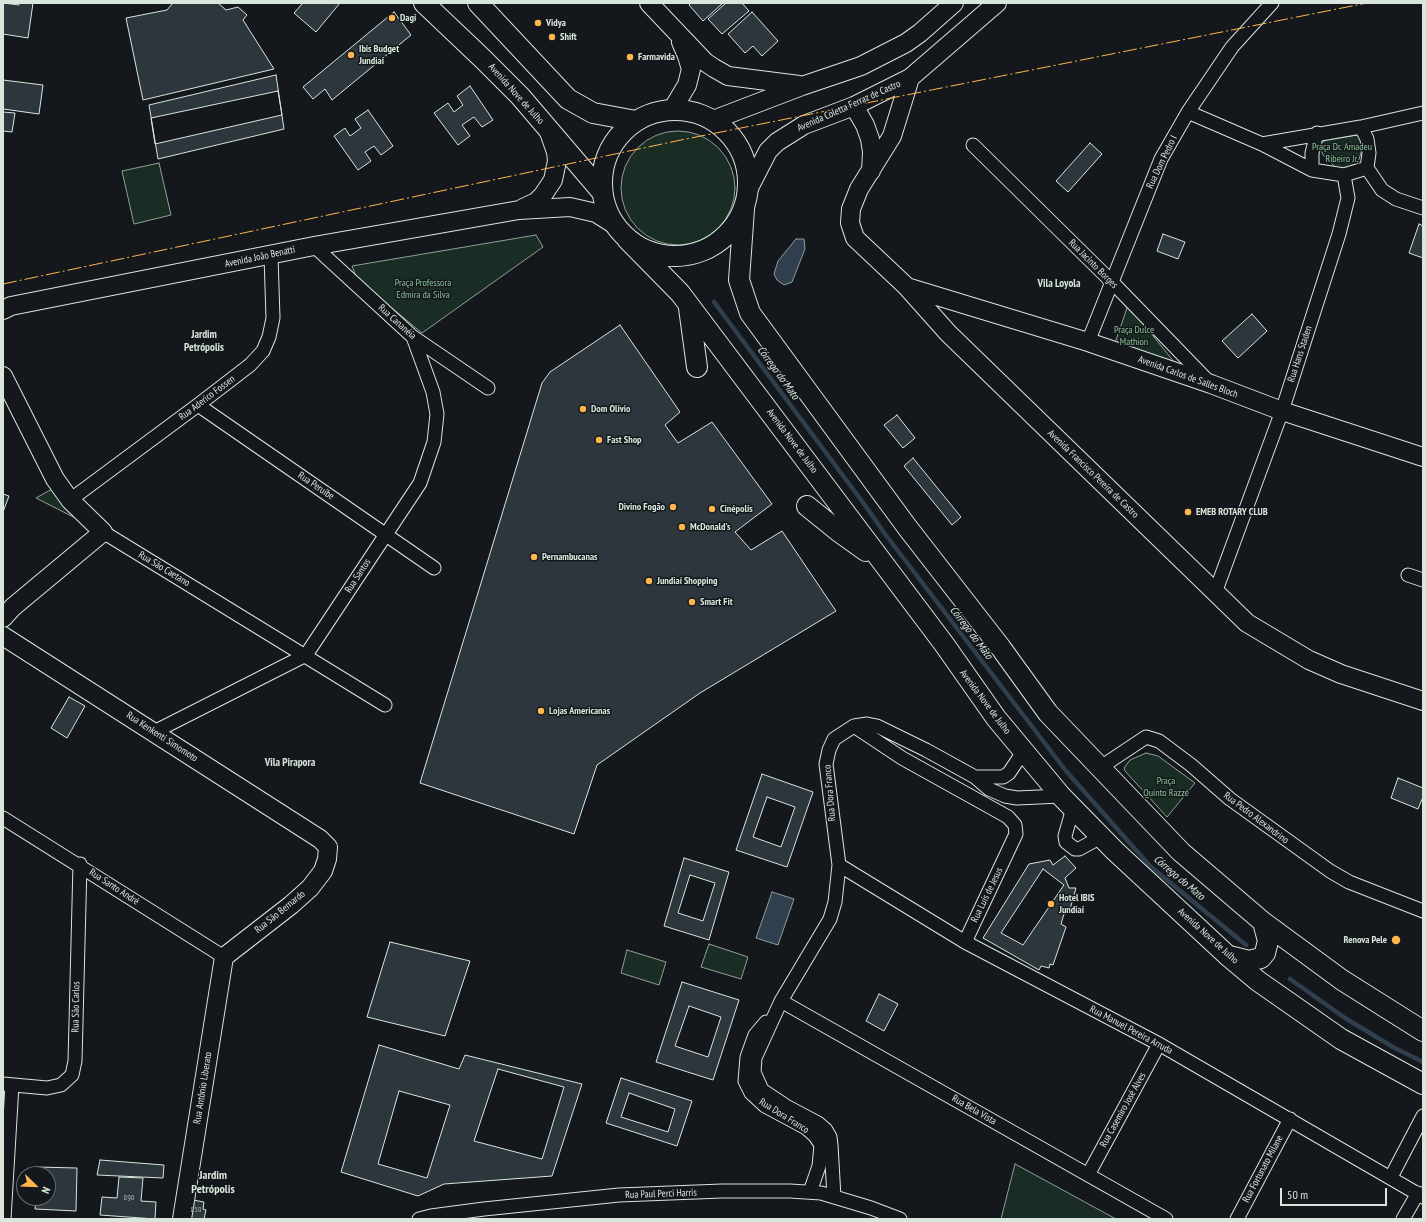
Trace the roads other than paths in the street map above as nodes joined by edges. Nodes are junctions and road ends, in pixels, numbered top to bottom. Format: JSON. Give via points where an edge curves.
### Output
{"nodes":[{"id":1,"x":424,"y":3,"type":"edge"},
{"id":2,"x":478,"y":3,"type":"edge"},
{"id":3,"x":650,"y":3,"type":"edge"},
{"id":4,"x":954,"y":3,"type":"edge"},
{"id":5,"x":997,"y":3,"type":"edge"},
{"id":6,"x":1272,"y":3,"type":"edge"},
{"id":7,"x":676,"y":32,"type":"junction"},
{"id":8,"x":910,"y":78,"type":"junction"},
{"id":9,"x":802,"y":86,"type":"junction"},
{"id":10,"x":854,"y":106,"type":"junction"},
{"id":11,"x":672,"y":110,"type":"junction"},
{"id":12,"x":1188,"y":112,"type":"junction"},
{"id":13,"x":1423,"y":113,"type":"edge"},
{"id":14,"x":713,"y":120,"type":"junction"},
{"id":15,"x":636,"y":121,"type":"junction"},
{"id":16,"x":1361,"y":127,"type":"junction"},
{"id":17,"x":548,"y":129,"type":"junction"},
{"id":18,"x":1317,"y":133,"type":"junction"},
{"id":19,"x":1262,"y":144,"type":"junction"},
{"id":20,"x":973,"y":145,"type":"dead end"},
{"id":21,"x":1367,"y":168,"type":"junction"},
{"id":22,"x":1312,"y":170,"type":"junction"},
{"id":23,"x":871,"y":171,"type":"junction"},
{"id":24,"x":1344,"y":175,"type":"junction"},
{"id":25,"x":749,"y":188,"type":"junction"},
{"id":26,"x":602,"y":192,"type":"junction"},
{"id":27,"x":1423,"y":208,"type":"edge"},
{"id":28,"x":744,"y":209,"type":"junction"},
{"id":29,"x":519,"y":210,"type":"junction"},
{"id":30,"x":621,"y":232,"type":"junction"},
{"id":31,"x":314,"y":246,"type":"junction"},
{"id":32,"x":271,"y":256,"type":"junction"},
{"id":33,"x":1112,"y":282,"type":"junction"},
{"id":34,"x":907,"y":287,"type":"junction"},
{"id":35,"x":689,"y":304,"type":"junction"},
{"id":36,"x":3,"y":310,"type":"edge"},
{"id":37,"x":413,"y":337,"type":"junction"},
{"id":38,"x":1088,"y":342,"type":"junction"},
{"id":39,"x":697,"y":367,"type":"dead end"},
{"id":40,"x":3,"y":376,"type":"edge"},
{"id":41,"x":1211,"y":384,"type":"junction"},
{"id":42,"x":488,"y":388,"type":"dead end"},
{"id":43,"x":198,"y":405,"type":"junction"},
{"id":44,"x":1282,"y":411,"type":"junction"},
{"id":45,"x":1423,"y":457,"type":"edge"},
{"id":46,"x":70,"y":500,"type":"junction"},
{"id":47,"x":807,"y":506,"type":"dead end"},
{"id":48,"x":103,"y":532,"type":"junction"},
{"id":49,"x":386,"y":534,"type":"junction"},
{"id":50,"x":881,"y":562,"type":"junction"},
{"id":51,"x":434,"y":568,"type":"dead end"},
{"id":52,"x":1408,"y":575,"type":"dead end"},
{"id":53,"x":1423,"y":580,"type":"edge"},
{"id":54,"x":1215,"y":593,"type":"junction"},
{"id":55,"x":3,"y":618,"type":"edge"},
{"id":56,"x":3,"y":636,"type":"edge"},
{"id":57,"x":306,"y":655,"type":"junction"},
{"id":58,"x":1423,"y":702,"type":"edge"},
{"id":59,"x":385,"y":705,"type":"dead end"},
{"id":60,"x":854,"y":726,"type":"junction"},
{"id":61,"x":154,"y":732,"type":"junction"},
{"id":62,"x":1023,"y":752,"type":"junction"},
{"id":63,"x":1101,"y":767,"type":"junction"},
{"id":64,"x":975,"y":777,"type":"junction"},
{"id":65,"x":1067,"y":802,"type":"junction"},
{"id":66,"x":3,"y":818,"type":"edge"},
{"id":67,"x":1101,"y":836,"type":"junction"},
{"id":68,"x":320,"y":839,"type":"joint"},
{"id":69,"x":80,"y":864,"type":"junction"},
{"id":70,"x":839,"y":865,"type":"junction"},
{"id":71,"x":1423,"y":912,"type":"edge"},
{"id":72,"x":1263,"y":922,"type":"junction"},
{"id":73,"x":964,"y":942,"type":"junction"},
{"id":74,"x":1227,"y":955,"type":"junction"},
{"id":75,"x":224,"y":957,"type":"junction"},
{"id":76,"x":781,"y":1001,"type":"junction"},
{"id":77,"x":1423,"y":1030,"type":"edge"},
{"id":78,"x":1159,"y":1044,"type":"junction"},
{"id":79,"x":1423,"y":1084,"type":"edge"},
{"id":80,"x":8,"y":1085,"type":"edge"},
{"id":81,"x":1423,"y":1116,"type":"edge"},
{"id":82,"x":1290,"y":1118,"type":"junction"},
{"id":83,"x":1088,"y":1175,"type":"junction"},
{"id":84,"x":1391,"y":1177,"type":"junction"},
{"id":85,"x":810,"y":1192,"type":"junction"},
{"id":86,"x":1420,"y":1195,"type":"edge"},
{"id":87,"x":834,"y":1197,"type":"junction"},
{"id":88,"x":4,"y":1219,"type":"edge"},
{"id":89,"x":182,"y":1219,"type":"edge"},
{"id":90,"x":419,"y":1219,"type":"edge"},
{"id":91,"x":900,"y":1219,"type":"edge"},
{"id":92,"x":1166,"y":1219,"type":"edge"},
{"id":93,"x":1237,"y":1219,"type":"edge"},
{"id":94,"x":1403,"y":1219,"type":"edge"}],
"edges":[{"from":1,"to":17,"type":"main road","name":"Avenida Nove de Julho","via":[[483,58]]},
{"from":2,"to":15,"type":"main road","via":[[568,99],[603,116]]},
{"from":3,"to":7,"type":"street"},
{"from":4,"to":9,"type":"street","via":[[906,43],[861,66]]},
{"from":5,"to":8,"type":"street","name":"Avenida Coletta Ferraz de Castro"},
{"from":6,"to":12,"type":"street","name":"Rua Dom Pedro I","via":[[1232,47]]},
{"from":7,"to":9,"type":"street","via":[[705,62],[728,76]]},
{"from":7,"to":11,"type":"street","via":[[688,56],[691,69],[687,85]]},
{"from":8,"to":10,"type":"street","name":"Avenida Coletta Ferraz de Castro"},
{"from":8,"to":23,"type":"street","name":"Avenida Francisco Pereira de Castro","via":[[892,136]]},
{"from":9,"to":14,"type":"street"},
{"from":10,"to":23,"type":"street","via":[[870,139]]},
{"from":10,"to":25,"type":"street","name":"Avenida Coletta Ferraz de Castro","via":[[804,125],[777,142],[768,151]]},
{"from":11,"to":14,"type":"main road","via":[[693,112]]},
{"from":11,"to":15,"type":"main road","via":[[653,113]]},
{"from":12,"to":19,"type":"street"},
{"from":12,"to":33,"type":"street","name":"Rua Dom Pedro I","via":[[1161,159]]},
{"from":13,"to":16,"type":"street"},
{"from":14,"to":25,"type":"main road","via":[[731,135],[740,148],[748,167]]},
{"from":15,"to":26,"type":"main road","via":[[612,146],[603,172]]},
{"from":16,"to":18,"type":"street"},
{"from":16,"to":21,"type":"street","via":[[1367,139]]},
{"from":17,"to":26,"type":"main road","name":"Avenida Nove de Julho"},
{"from":17,"to":29,"type":"street","name":"Avenida João Benatti","via":[[557,161],[553,180],[536,202]]},
{"from":18,"to":19,"type":"street"},
{"from":18,"to":22,"type":"street","via":[[1312,153]]},
{"from":19,"to":22,"type":"street"},
{"from":20,"to":33,"type":"street","name":"Rua Jacinto Borges"},
{"from":21,"to":24,"type":"street"},
{"from":21,"to":27,"type":"street","via":[[1382,190],[1396,199]]},
{"from":22,"to":24,"type":"street"},
{"from":23,"to":34,"type":"street","name":"Avenida Francisco Pereira de Castro","via":[[859,189],[851,209],[850,223],[855,238]]},
{"from":24,"to":44,"type":"street","name":"Rua Hans Staden","via":[[1348,198],[1346,210]]},
{"from":25,"to":28,"type":"main road"},
{"from":26,"to":30,"type":"main road","via":[[607,210]]},
{"from":28,"to":30,"type":"main road","via":[[734,227],[720,242],[703,252],[683,257],[663,256],[644,250]]},
{"from":28,"to":63,"type":"main road","via":[[738,280],[750,313],[1048,713]]},
{"from":29,"to":30,"type":"street","name":"Avenida João Benatti","via":[[570,207],[596,213]]},
{"from":29,"to":31,"type":"street","name":"Avenida João Benatti"},
{"from":30,"to":35,"type":"main road","name":"Avenida Nove de Julho"},
{"from":31,"to":32,"type":"street","name":"Avenida João Benatti"},
{"from":31,"to":37,"type":"street","name":"Rua Cananéia"},
{"from":32,"to":36,"type":"street","name":"Avenida João Benatti","via":[[12,306]]},
{"from":32,"to":43,"type":"street","name":"Rua Aderico Fossen","via":[[273,318],[263,352]]},
{"from":33,"to":38,"type":"street","name":"Rua Dom Pedro I"},
{"from":33,"to":41,"type":"street","name":"Rua Jacinto Borges"},
{"from":34,"to":38,"type":"street","name":"Avenida Carlos de Salles Bloch"},
{"from":34,"to":54,"type":"street","name":"Avenida Francisco Pereira de Castro","via":[[948,333]]},
{"from":35,"to":39,"type":"main road"},
{"from":35,"to":50,"type":"main road","name":"Avenida Nove de Julho"},
{"from":37,"to":42,"type":"street","name":"Rua Cananéia"},
{"from":37,"to":49,"type":"street","name":"Rua Santos","via":[[433,392],[437,414],[434,442],[420,483]]},
{"from":38,"to":41,"type":"street","name":"Avenida Carlos de Salles Bloch"},
{"from":40,"to":46,"type":"street","name":"Rua São Caetano","via":[[46,463]]},
{"from":41,"to":44,"type":"street","name":"Avenida Carlos de Salles Bloch"},
{"from":43,"to":46,"type":"street","name":"Rua Aderico Fossen"},
{"from":43,"to":49,"type":"street","name":"Rua Peruíbe"},
{"from":44,"to":45,"type":"street","name":"Avenida Carlos de Salles Bloch"},
{"from":44,"to":54,"type":"street","name":"Rua Hans Staden"},
{"from":46,"to":48,"type":"street","name":"Rua São Caetano"},
{"from":47,"to":50,"type":"main road"},
{"from":48,"to":55,"type":"street"},
{"from":48,"to":57,"type":"street","name":"Rua São Caetano"},
{"from":49,"to":51,"type":"street","name":"Rua Peruíbe"},
{"from":49,"to":57,"type":"street","name":"Rua Santos"},
{"from":50,"to":62,"type":"main road","name":"Avenida Nove de Julho"},
{"from":52,"to":53,"type":"street"},
{"from":54,"to":58,"type":"street","name":"Avenida Francisco Pereira de Castro","via":[[1247,623],[1309,660],[1341,674]]},
{"from":56,"to":61,"type":"street","name":"Rua Kenkenti Simomoto"},
{"from":57,"to":59,"type":"street","name":"Rua São Caetano"},
{"from":57,"to":61,"type":"street","name":"Rua Santos"},
{"from":60,"to":64,"type":"street","via":[[867,724],[888,730]]},
{"from":60,"to":70,"type":"street","name":"Rua Dora Franco","via":[[834,739],[826,764]]},
{"from":60,"to":73,"type":"street","name":"Rua Luís de Jesus","via":[[902,758],[1008,817],[1016,829],[1009,849]]},
{"from":61,"to":68,"type":"street","name":"Rua Kenkenti Simomoto"},
{"from":62,"to":64,"type":"street","via":[[1009,773],[1003,777]]},
{"from":62,"to":65,"type":"main road","name":"Avenida Nove de Julho"},
{"from":63,"to":71,"type":"street","name":"Rua Pedro Alexandrino","via":[[1146,737],[1159,741],[1230,799],[1330,871],[1349,882]]},
{"from":63,"to":72,"type":"main road","via":[[1180,852]]},
{"from":64,"to":65,"type":"street","via":[[989,789],[1005,796]]},
{"from":65,"to":67,"type":"main road","name":"Avenida Nove de Julho"},
{"from":65,"to":67,"type":"street","via":[[1066,842],[1079,849]]},
{"from":66,"to":69,"type":"street","name":"Rua Santo André"},
{"from":67,"to":74,"type":"main road","name":"Avenida Nove de Julho"},
{"from":68,"to":75,"type":"street","name":"Rua São Bernardo","via":[[328,847],[327,859],[323,871],[310,888]]},
{"from":69,"to":75,"type":"street","name":"Rua Santo André"},
{"from":69,"to":80,"type":"street","name":"Rua São Carlos","via":[[75,1060],[72,1075],[61,1085],[47,1088]]},
{"from":70,"to":73,"type":"street","name":"Rua Manuel Pereira Arruda"},
{"from":70,"to":76,"type":"street","name":"Rua Dora Franco","via":[[836,902],[830,919]]},
{"from":72,"to":74,"type":"main road","via":[[1268,941],[1266,953],[1261,958],[1249,961]]},
{"from":72,"to":77,"type":"main road","via":[[1342,980]]},
{"from":73,"to":78,"type":"street","name":"Rua Manuel Pereira Arruda"},
{"from":74,"to":79,"type":"main road","name":"Avenida Nove de Julho","via":[[1258,981],[1341,1039]]},
{"from":75,"to":89,"type":"street","name":"Rua Antônio Liberato"},
{"from":76,"to":83,"type":"street","name":"Rua Bela Vista"},
{"from":76,"to":85,"type":"street","name":"Rua Dora Franco","via":[[755,1036],[747,1057],[745,1081],[751,1093],[765,1106],[806,1128],[821,1145],[819,1166]]},
{"from":76,"to":87,"type":"street","name":"Rua Dora Franco","via":[[755,1058],[754,1072],[762,1090],[818,1124],[830,1137]]},
{"from":78,"to":82,"type":"street","name":"Rua Manuel Pereira Arruda"},
{"from":78,"to":83,"type":"street","name":"Rua Casemiro José Alves"},
{"from":80,"to":88,"type":"street"},
{"from":81,"to":84,"type":"street"},
{"from":82,"to":84,"type":"street","name":"Rua Manuel Pereira Arruda"},
{"from":82,"to":93,"type":"street","name":"Rua Fortunato Milane"},
{"from":83,"to":92,"type":"street","name":"Rua Bela Vista"},
{"from":84,"to":86,"type":"street","name":"Rua Manuel Pereira Arruda"},
{"from":85,"to":87,"type":"street","name":"Rua Paul Perci Harris"},
{"from":85,"to":90,"type":"street","name":"Rua Paul Perci Harris","via":[[722,1191],[619,1195],[484,1209]]},
{"from":86,"to":94,"type":"street"},
{"from":87,"to":91,"type":"street","name":"Rua Paul Perci Harris"}]}
